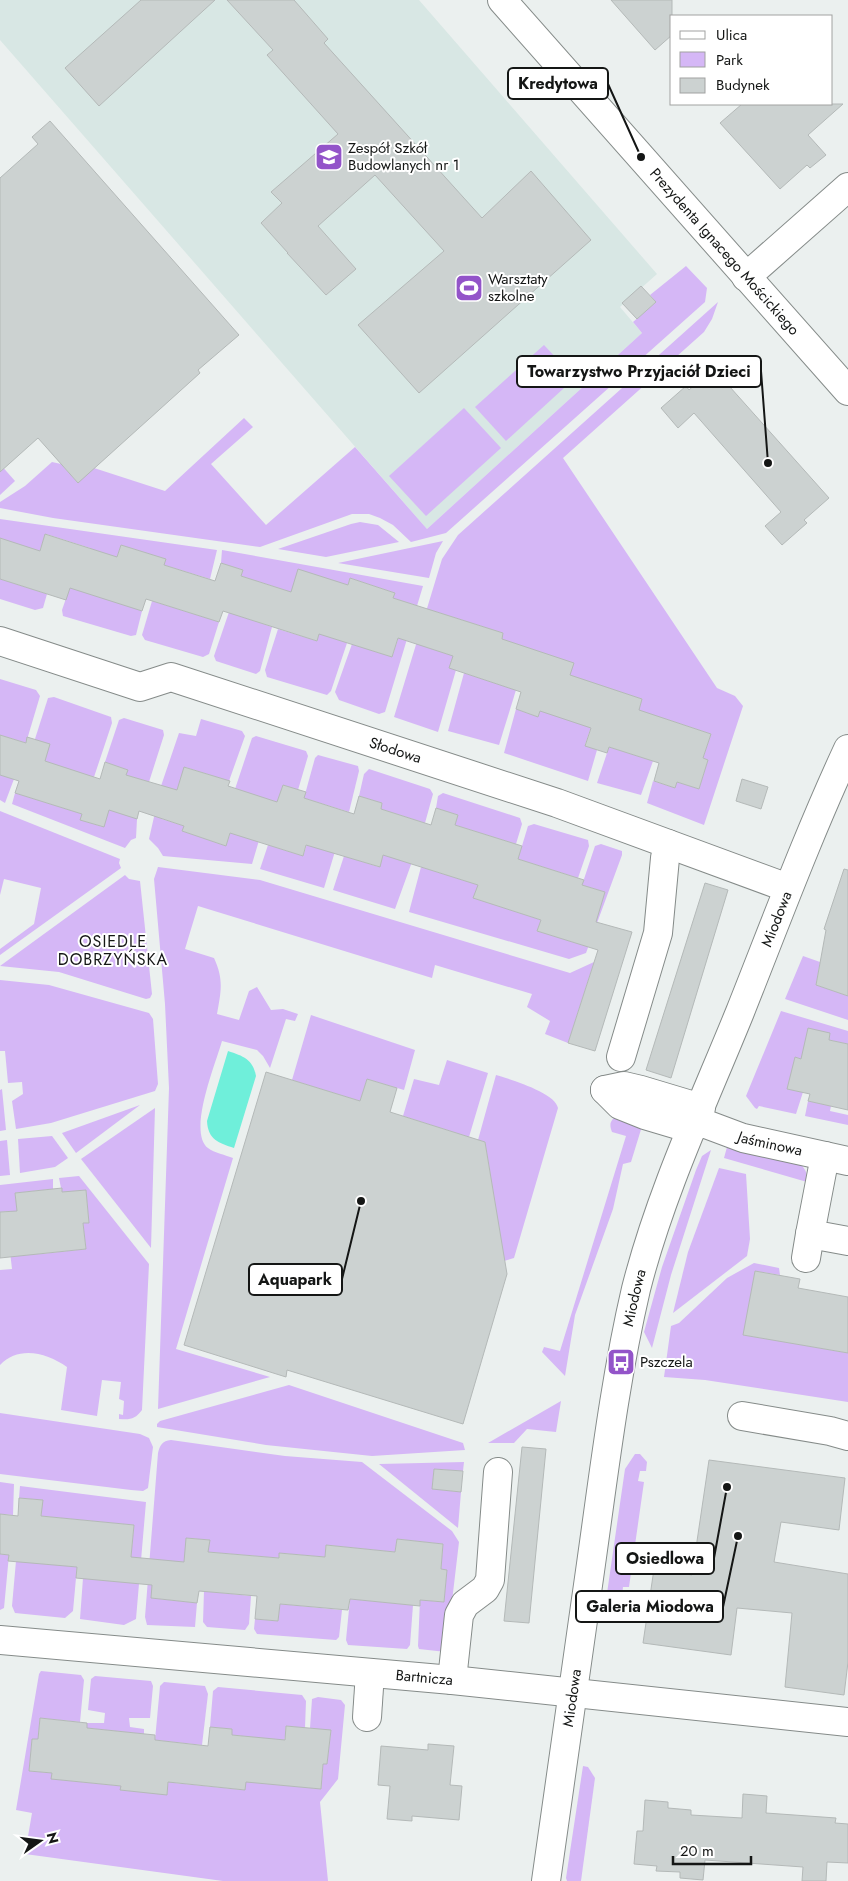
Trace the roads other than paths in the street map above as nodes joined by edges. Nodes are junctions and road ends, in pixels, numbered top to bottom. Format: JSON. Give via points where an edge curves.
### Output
{"nodes":[{"id":1,"x":502,"y":0,"type":"edge"},
{"id":2,"x":848,"y":187,"type":"edge"},
{"id":3,"x":746,"y":277,"type":"junction"},
{"id":4,"x":848,"y":391,"type":"edge"},
{"id":5,"x":0,"y":641,"type":"edge"},
{"id":6,"x":848,"y":749,"type":"edge"},
{"id":7,"x":668,"y":844,"type":"junction"},
{"id":8,"x":788,"y":888,"type":"junction"},
{"id":9,"x":621,"y":1057,"type":"dead end"},
{"id":10,"x":696,"y":1119,"type":"junction"},
{"id":11,"x":836,"y":1158,"type":"edge"},
{"id":12,"x":848,"y":1241,"type":"edge"},
{"id":13,"x":742,"y":1416,"type":"dead end"},
{"id":14,"x":848,"y":1436,"type":"edge"},
{"id":15,"x":498,"y":1472,"type":"dead end"},
{"id":16,"x":0,"y":1640,"type":"edge"},
{"id":17,"x":370,"y":1673,"type":"junction"},
{"id":18,"x":452,"y":1680,"type":"junction"},
{"id":19,"x":572,"y":1693,"type":"junction"},
{"id":20,"x":366,"y":1717,"type":"dead end"},
{"id":21,"x":848,"y":1722,"type":"edge"},
{"id":22,"x":546,"y":1881,"type":"edge"}],
"edges":[{"from":1,"to":3,"type":"street","name":"Prezydenta Ignacego Mościckiego"},
{"from":2,"to":3,"type":"street"},
{"from":3,"to":4,"type":"street","name":"Prezydenta Ignacego Mościckiego"},
{"from":5,"to":7,"type":"street","name":"Słodowa","via":[[140,687],[172,677],[547,800]]},
{"from":6,"to":8,"type":"street","name":"Miodowa"},
{"from":7,"to":8,"type":"street","name":"Słodowa"},
{"from":7,"to":9,"type":"street","via":[[658,933]]},
{"from":8,"to":10,"type":"street","name":"Miodowa"},
{"from":10,"to":11,"type":"street","name":"Jaśminowa","via":[[743,1138]]},
{"from":10,"to":19,"type":"street","name":"Miodowa","via":[[647,1248],[627,1330]]},
{"from":11,"to":12,"type":"street","via":[[808,1246]]},
{"from":13,"to":14,"type":"street"},
{"from":15,"to":18,"type":"street","via":[[490,1580],[485,1590],[465,1604],[459,1615]]},
{"from":16,"to":17,"type":"street","name":"Bartnicza"},
{"from":17,"to":18,"type":"street","name":"Bartnicza"},
{"from":17,"to":20,"type":"street"},
{"from":18,"to":19,"type":"street","name":"Bartnicza"},
{"from":19,"to":21,"type":"street","name":"Bartnicza"},
{"from":19,"to":22,"type":"street","name":"Miodowa"}]}
